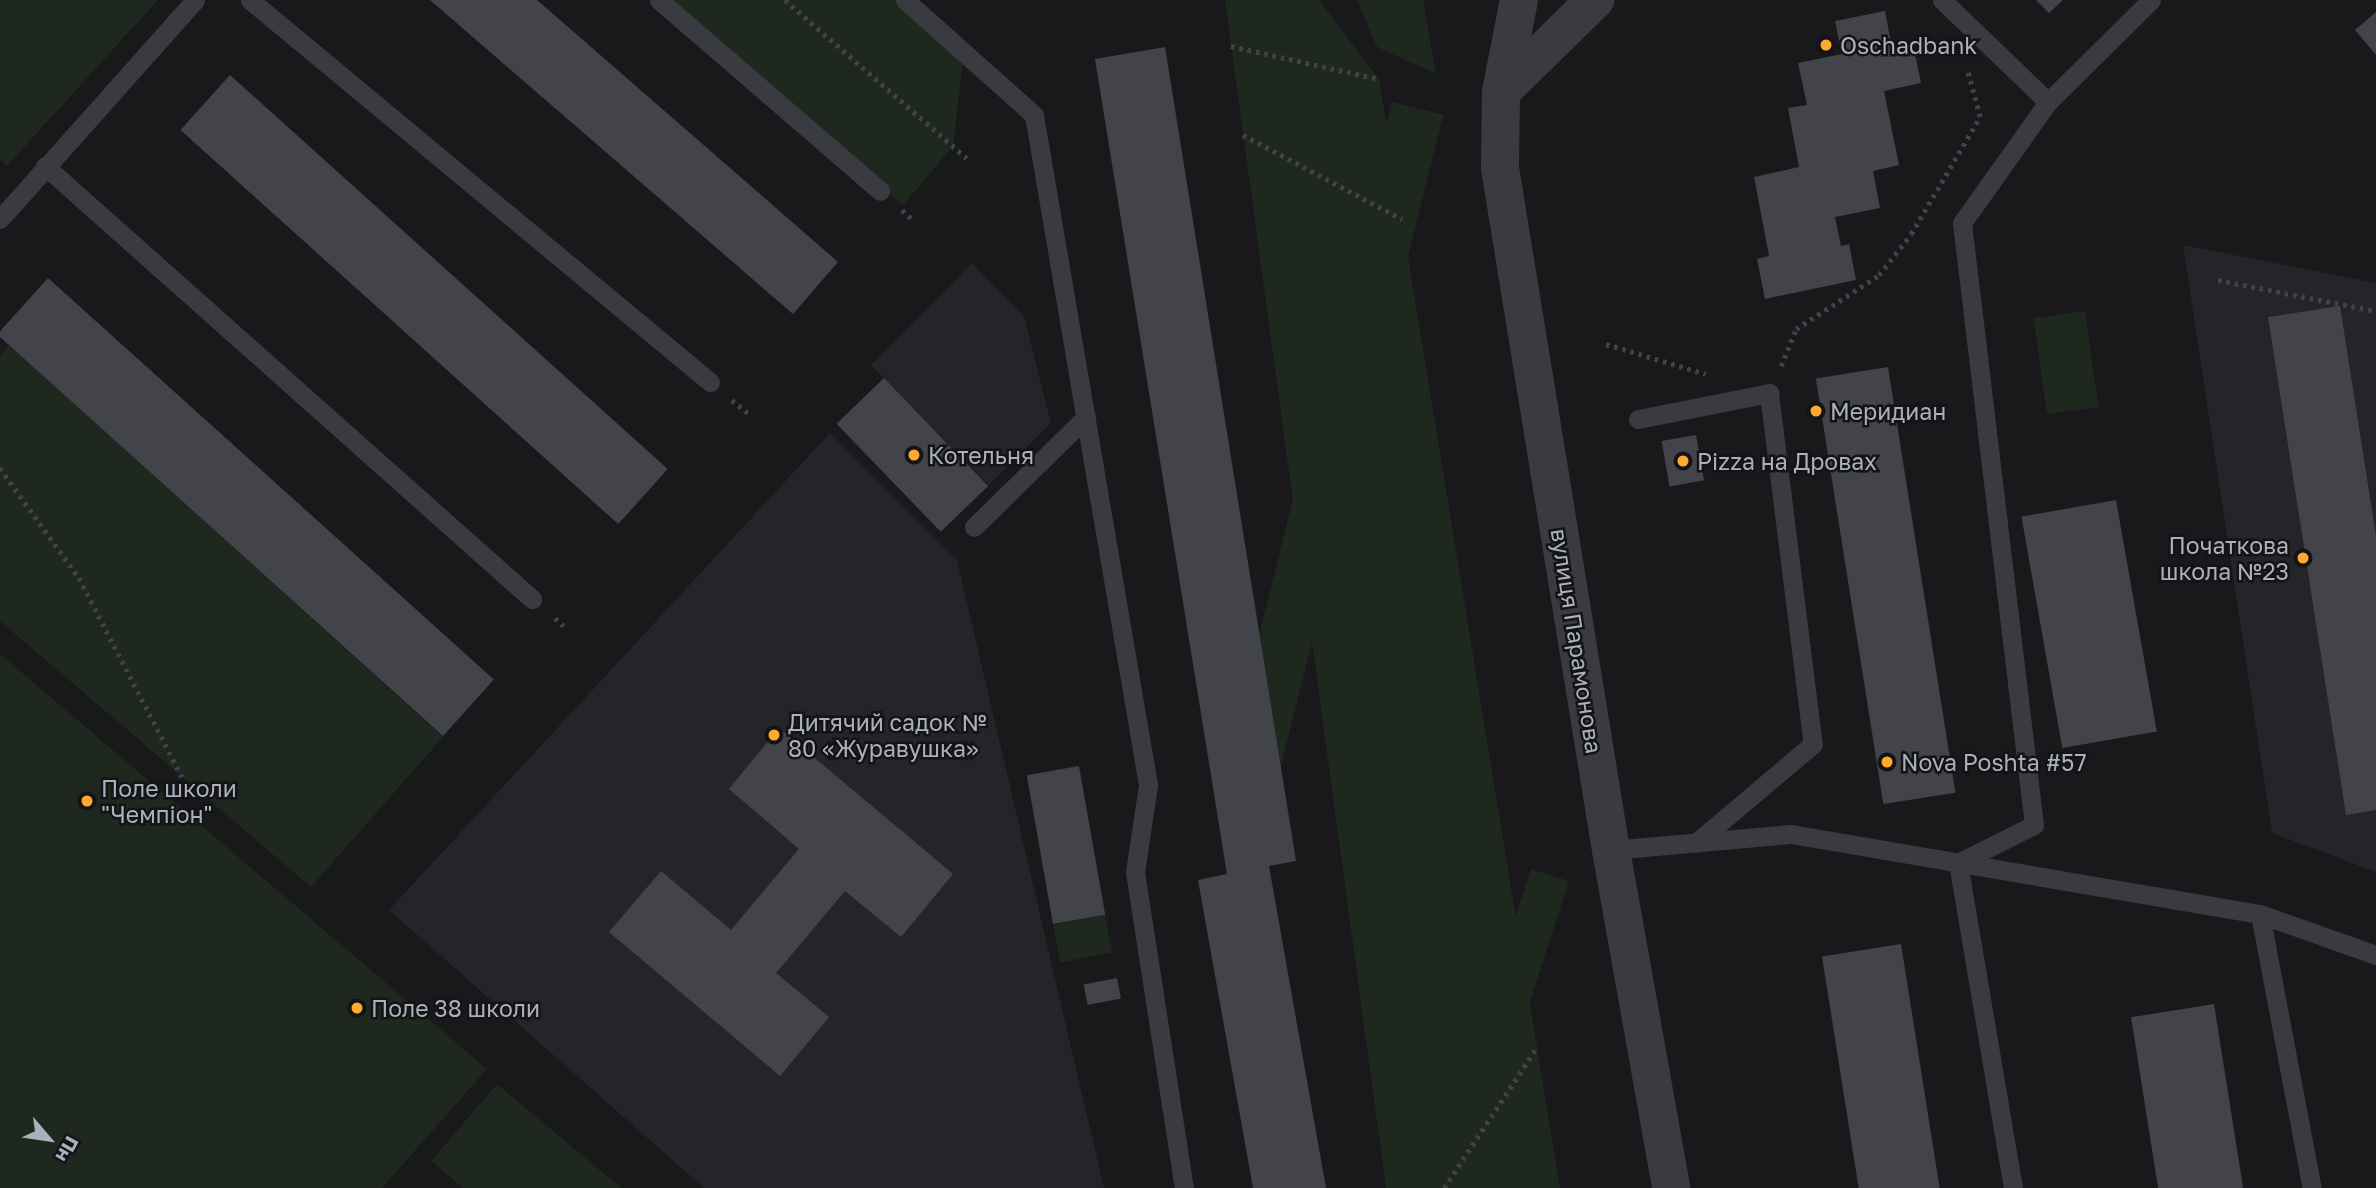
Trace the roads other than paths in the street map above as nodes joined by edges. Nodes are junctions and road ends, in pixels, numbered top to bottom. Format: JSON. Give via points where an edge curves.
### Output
{"nodes":[{"id":1,"x":195,"y":0,"type":"edge"},
{"id":2,"x":250,"y":0,"type":"edge"},
{"id":3,"x":659,"y":0,"type":"edge"},
{"id":4,"x":905,"y":0,"type":"edge"},
{"id":5,"x":1519,"y":0,"type":"edge"},
{"id":6,"x":1595,"y":0,"type":"edge"},
{"id":7,"x":2151,"y":0,"type":"edge"},
{"id":8,"x":1947,"y":5,"type":"edge"},
{"id":9,"x":1501,"y":92,"type":"junction"},
{"id":10,"x":2048,"y":102,"type":"junction"},
{"id":11,"x":45,"y":166,"type":"junction"},
{"id":12,"x":880,"y":191,"type":"dead end"},
{"id":13,"x":0,"y":219,"type":"edge"},
{"id":14,"x":710,"y":382,"type":"dead end"},
{"id":15,"x":1086,"y":417,"type":"junction"},
{"id":16,"x":1638,"y":419,"type":"dead end"},
{"id":17,"x":974,"y":527,"type":"dead end"},
{"id":18,"x":532,"y":599,"type":"dead end"},
{"id":19,"x":1696,"y":843,"type":"junction"},
{"id":20,"x":1611,"y":850,"type":"junction"},
{"id":21,"x":1958,"y":863,"type":"junction"},
{"id":22,"x":2260,"y":914,"type":"junction"},
{"id":23,"x":2376,"y":955,"type":"edge"},
{"id":24,"x":1184,"y":1188,"type":"edge"},
{"id":25,"x":1671,"y":1188,"type":"edge"},
{"id":26,"x":2013,"y":1188,"type":"edge"},
{"id":27,"x":2312,"y":1188,"type":"edge"}],
"edges":[{"from":1,"to":11,"type":"lane"},
{"from":2,"to":14,"type":"lane"},
{"from":3,"to":12,"type":"lane"},
{"from":4,"to":15,"type":"lane","via":[[1034,115]]},
{"from":5,"to":9,"type":"street","name":"вулиця Парамонова"},
{"from":6,"to":9,"type":"street"},
{"from":7,"to":10,"type":"lane"},
{"from":8,"to":10,"type":"lane"},
{"from":9,"to":20,"type":"street","name":"вулиця Парамонова","via":[[1500,168]]},
{"from":10,"to":21,"type":"lane","via":[[1962,223],[2034,825]]},
{"from":11,"to":13,"type":"lane"},
{"from":11,"to":18,"type":"lane"},
{"from":15,"to":17,"type":"lane"},
{"from":15,"to":24,"type":"lane","via":[[1148,785],[1135,872]]},
{"from":16,"to":19,"type":"lane","via":[[1769,393],[1813,744]]},
{"from":19,"to":20,"type":"lane"},
{"from":19,"to":21,"type":"lane","via":[[1790,834]]},
{"from":20,"to":25,"type":"street","name":"вулиця Парамонова"},
{"from":21,"to":22,"type":"lane"},
{"from":21,"to":26,"type":"lane"},
{"from":22,"to":23,"type":"lane"},
{"from":22,"to":27,"type":"lane"}]}
